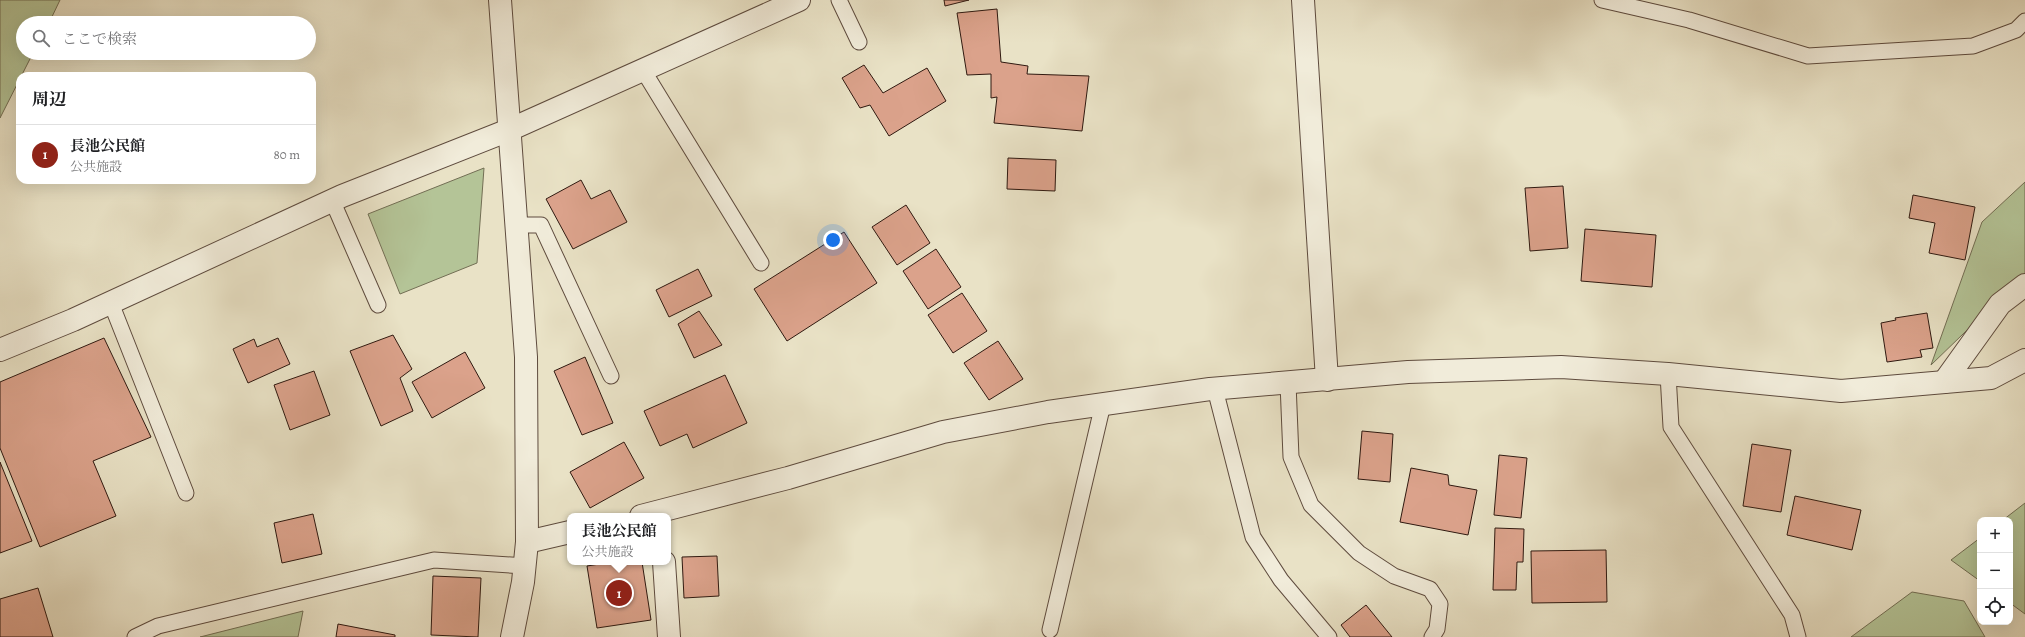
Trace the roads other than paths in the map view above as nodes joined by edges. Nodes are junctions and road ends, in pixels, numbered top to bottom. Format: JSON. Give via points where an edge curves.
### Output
{"nodes":[{"id":1,"x":500,"y":0,"type":"edge"},
{"id":2,"x":799,"y":0,"type":"edge"},
{"id":3,"x":839,"y":0,"type":"edge"},
{"id":4,"x":1303,"y":0,"type":"edge"},
{"id":5,"x":1602,"y":0,"type":"edge"},
{"id":6,"x":2025,"y":21,"type":"edge"},
{"id":7,"x":859,"y":42,"type":"dead end"},
{"id":8,"x":643,"y":70,"type":"junction"},
{"id":9,"x":508,"y":130,"type":"junction"},
{"id":10,"x":332,"y":200,"type":"junction"},
{"id":11,"x":516,"y":225,"type":"junction"},
{"id":12,"x":761,"y":263,"type":"dead end"},
{"id":13,"x":2025,"y":285,"type":"edge"},
{"id":14,"x":111,"y":303,"type":"junction"},
{"id":15,"x":378,"y":305,"type":"dead end"},
{"id":16,"x":0,"y":350,"type":"edge"},
{"id":17,"x":2025,"y":360,"type":"edge"},
{"id":18,"x":1668,"y":374,"type":"junction"},
{"id":19,"x":611,"y":376,"type":"dead end"},
{"id":20,"x":1327,"y":380,"type":"junction"},
{"id":21,"x":1944,"y":382,"type":"junction"},
{"id":22,"x":1288,"y":383,"type":"junction"},
{"id":23,"x":1215,"y":389,"type":"junction"},
{"id":24,"x":1103,"y":404,"type":"junction"},
{"id":25,"x":186,"y":493,"type":"dead end"},
{"id":26,"x":660,"y":513,"type":"edge"},
{"id":27,"x":567,"y":533,"type":"edge"},
{"id":28,"x":527,"y":542,"type":"junction"},
{"id":29,"x":664,"y":565,"type":"edge"},
{"id":30,"x":525,"y":566,"type":"junction"},
{"id":31,"x":1050,"y":630,"type":"dead end"},
{"id":32,"x":135,"y":637,"type":"edge"},
{"id":33,"x":512,"y":637,"type":"edge"},
{"id":34,"x":669,"y":637,"type":"edge"},
{"id":35,"x":1329,"y":637,"type":"edge"},
{"id":36,"x":1432,"y":637,"type":"edge"},
{"id":37,"x":1798,"y":637,"type":"edge"}],
"edges":[{"from":1,"to":9,"type":"street"},
{"from":2,"to":8,"type":"street"},
{"from":3,"to":7,"type":"lane"},
{"from":4,"to":20,"type":"street"},
{"from":5,"to":6,"type":"lane","via":[[1690,20],[1808,56],[1973,46],[2016,30]]},
{"from":8,"to":9,"type":"street"},
{"from":8,"to":12,"type":"lane"},
{"from":9,"to":10,"type":"street"},
{"from":9,"to":11,"type":"street"},
{"from":10,"to":14,"type":"street"},
{"from":10,"to":15,"type":"lane"},
{"from":11,"to":19,"type":"lane","via":[[541,225]]},
{"from":11,"to":28,"type":"street","via":[[526,357]]},
{"from":13,"to":21,"type":"street","via":[[2000,304]]},
{"from":14,"to":16,"type":"street"},
{"from":14,"to":25,"type":"lane"},
{"from":17,"to":21,"type":"street","via":[[1991,378]]},
{"from":18,"to":20,"type":"street","via":[[1561,367],[1408,372]]},
{"from":18,"to":21,"type":"street","via":[[1841,391]]},
{"from":18,"to":37,"type":"lane","via":[[1671,427],[1792,614]]},
{"from":20,"to":22,"type":"street"},
{"from":22,"to":23,"type":"street"},
{"from":22,"to":36,"type":"lane","via":[[1291,457],[1311,505],[1358,552],[1394,576],[1430,589],[1440,604],[1437,629]]},
{"from":23,"to":24,"type":"street"},
{"from":23,"to":35,"type":"lane","via":[[1253,537],[1281,580]]},
{"from":24,"to":26,"type":"street","via":[[943,432]]},
{"from":24,"to":31,"type":"lane"},
{"from":27,"to":28,"type":"street"},
{"from":28,"to":30,"type":"street"},
{"from":29,"to":34,"type":"street"},
{"from":30,"to":32,"type":"lane","via":[[434,560],[158,626]]},
{"from":30,"to":33,"type":"street"}]}
